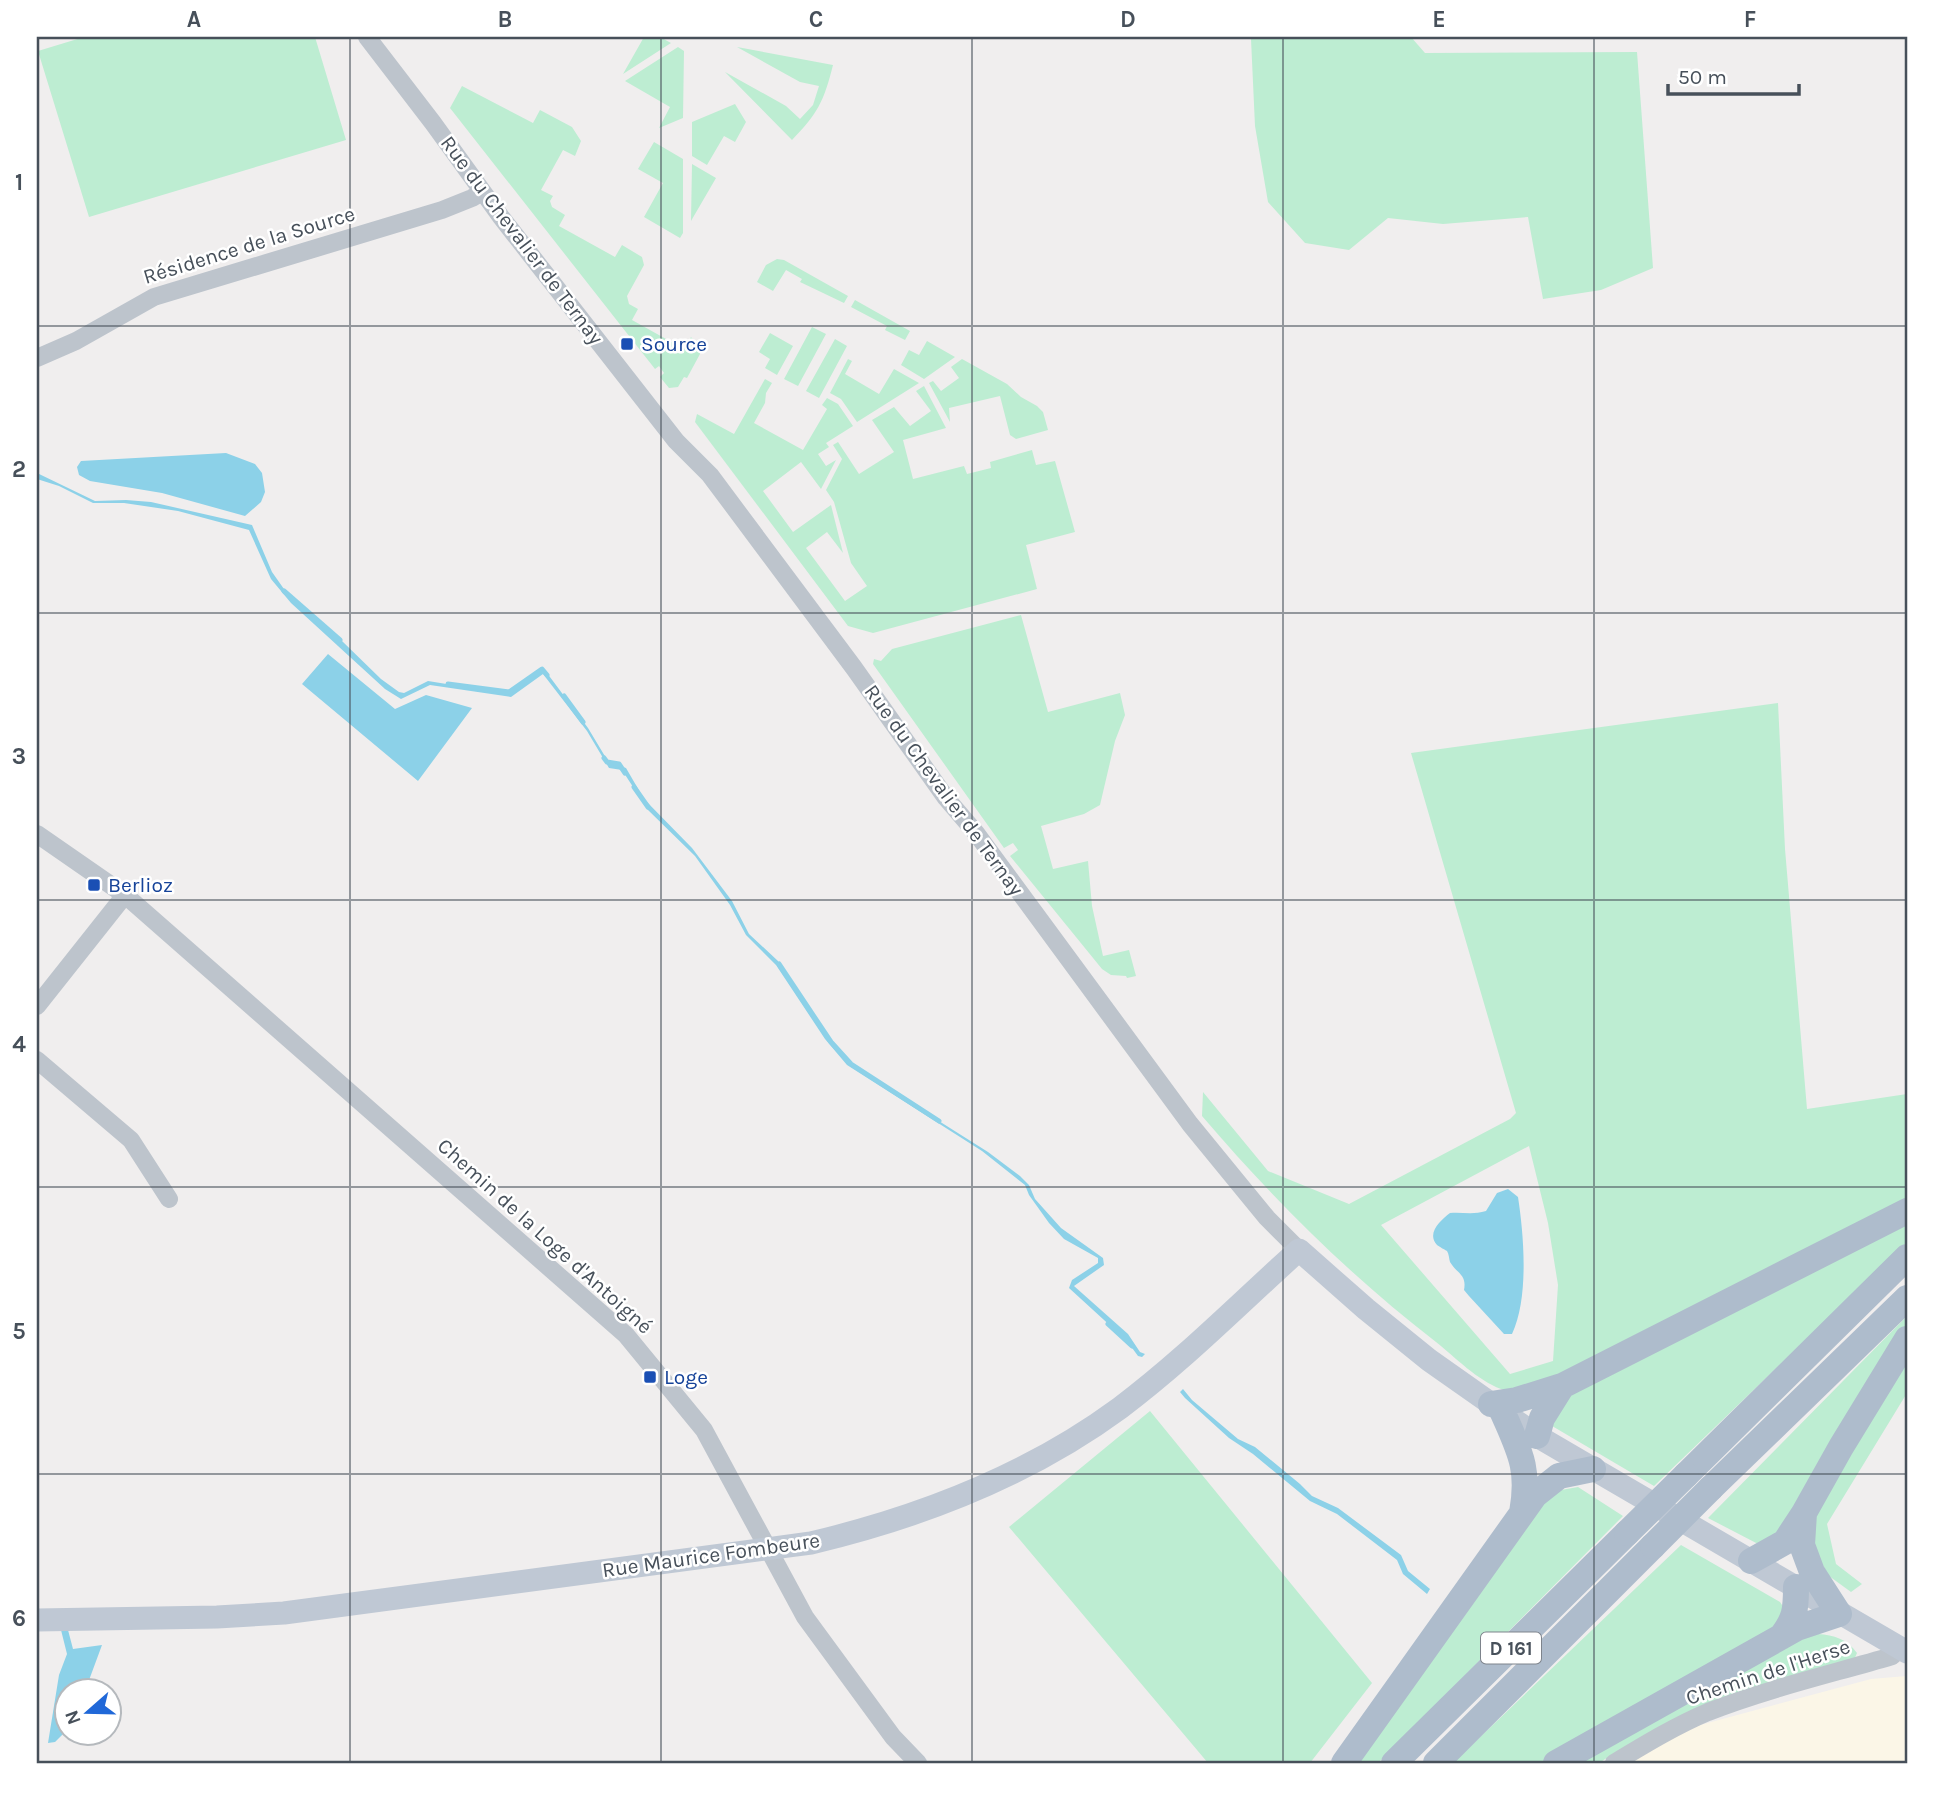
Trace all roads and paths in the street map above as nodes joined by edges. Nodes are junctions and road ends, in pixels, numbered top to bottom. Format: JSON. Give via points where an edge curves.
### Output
{"nodes":[{"id":1,"x":366,"y":37,"type":"edge"},
{"id":2,"x":482,"y":192,"type":"junction"},
{"id":3,"x":37,"y":358,"type":"edge"},
{"id":4,"x":37,"y":834,"type":"edge"},
{"id":5,"x":125,"y":895,"type":"junction"},
{"id":6,"x":37,"y":1006,"type":"edge"},
{"id":7,"x":37,"y":1060,"type":"edge"},
{"id":8,"x":169,"y":1199,"type":"dead end"},
{"id":9,"x":1907,"y":1211,"type":"edge"},
{"id":10,"x":1299,"y":1250,"type":"junction"},
{"id":11,"x":1907,"y":1256,"type":"edge"},
{"id":12,"x":1907,"y":1298,"type":"edge"},
{"id":13,"x":1907,"y":1339,"type":"edge"},
{"id":14,"x":1562,"y":1387,"type":"junction"},
{"id":15,"x":1497,"y":1408,"type":"junction"},
{"id":16,"x":1537,"y":1436,"type":"junction"},
{"id":17,"x":1593,"y":1469,"type":"junction"},
{"id":18,"x":1522,"y":1513,"type":"junction"},
{"id":19,"x":1804,"y":1513,"type":"junction"},
{"id":20,"x":767,"y":1549,"type":"junction"},
{"id":21,"x":1751,"y":1561,"type":"junction"},
{"id":22,"x":1796,"y":1587,"type":"junction"},
{"id":23,"x":1839,"y":1614,"type":"junction"},
{"id":24,"x":37,"y":1620,"type":"edge"},
{"id":25,"x":1781,"y":1637,"type":"junction"},
{"id":26,"x":1904,"y":1650,"type":"edge"},
{"id":27,"x":918,"y":1763,"type":"edge"},
{"id":28,"x":1345,"y":1763,"type":"edge"},
{"id":29,"x":1394,"y":1763,"type":"edge"},
{"id":30,"x":1436,"y":1763,"type":"edge"},
{"id":31,"x":1556,"y":1763,"type":"edge"},
{"id":32,"x":1614,"y":1763,"type":"edge"}],
"edges":[{"from":1,"to":2,"type":"street","name":"Rue du Chevalier de Ternay"},
{"from":2,"to":3,"type":"street","name":"Résidence de la Source","via":[[442,210],[154,297]]},
{"from":2,"to":10,"type":"street","name":"Rue du Chevalier de Ternay","via":[[676,441],[710,475],[1190,1124],[1267,1219]]},
{"from":4,"to":5,"type":"street","name":"Chemin de la Loge d'Antoigné"},
{"from":5,"to":6,"type":"street"},
{"from":5,"to":20,"type":"street","name":"Chemin de la Loge d'Antoigné","via":[[626,1335],[704,1430]]},
{"from":7,"to":8,"type":"street","via":[[131,1140]]},
{"from":9,"to":14,"type":"main road"},
{"from":10,"to":15,"type":"street","name":"Rue du Chevalier de Ternay","via":[[1376,1318]]},
{"from":10,"to":20,"type":"street","name":"Rue Maurice Fombeure","via":[[1177,1361],[1072,1440],[969,1493],[917,1513],[862,1531]]},
{"from":11,"to":29,"type":"main road","number":"D 161","bridge":true},
{"from":12,"to":30,"type":"main road","number":"D 161","bridge":true},
{"from":13,"to":19,"type":"main road"},
{"from":14,"to":15,"type":"main road"},
{"from":14,"to":16,"type":"main road","via":[[1542,1418]]},
{"from":15,"to":16,"type":"street","name":"Rue du Chevalier de Ternay"},
{"from":15,"to":18,"type":"main road","via":[[1523,1459],[1527,1488]]},
{"from":16,"to":17,"type":"street","name":"Rue du Chevalier de Ternay"},
{"from":17,"to":18,"type":"main road","via":[[1559,1476],[1535,1495]]},
{"from":17,"to":21,"type":"street","name":"Rue du Chevalier de Ternay"},
{"from":18,"to":28,"type":"main road"},
{"from":19,"to":21,"type":"main road","via":[[1784,1542]]},
{"from":19,"to":23,"type":"main road","via":[[1802,1545],[1812,1572]]},
{"from":20,"to":24,"type":"street","name":"Rue Maurice Fombeure","via":[[284,1613]]},
{"from":20,"to":27,"type":"street","name":"Chemin de la Loge d'Antoigné","via":[[805,1617],[893,1737]]},
{"from":21,"to":22,"type":"street","name":"Rue du Chevalier de Ternay"},
{"from":22,"to":23,"type":"street","name":"Rue du Chevalier de Ternay"},
{"from":22,"to":25,"type":"main road","via":[[1792,1623]]},
{"from":23,"to":25,"type":"main road"},
{"from":23,"to":26,"type":"street","name":"Rue du Chevalier de Ternay"},
{"from":25,"to":31,"type":"main road"},
{"from":26,"to":32,"type":"street","name":"Chemin de l'Herse","via":[[1708,1712]]}]}
